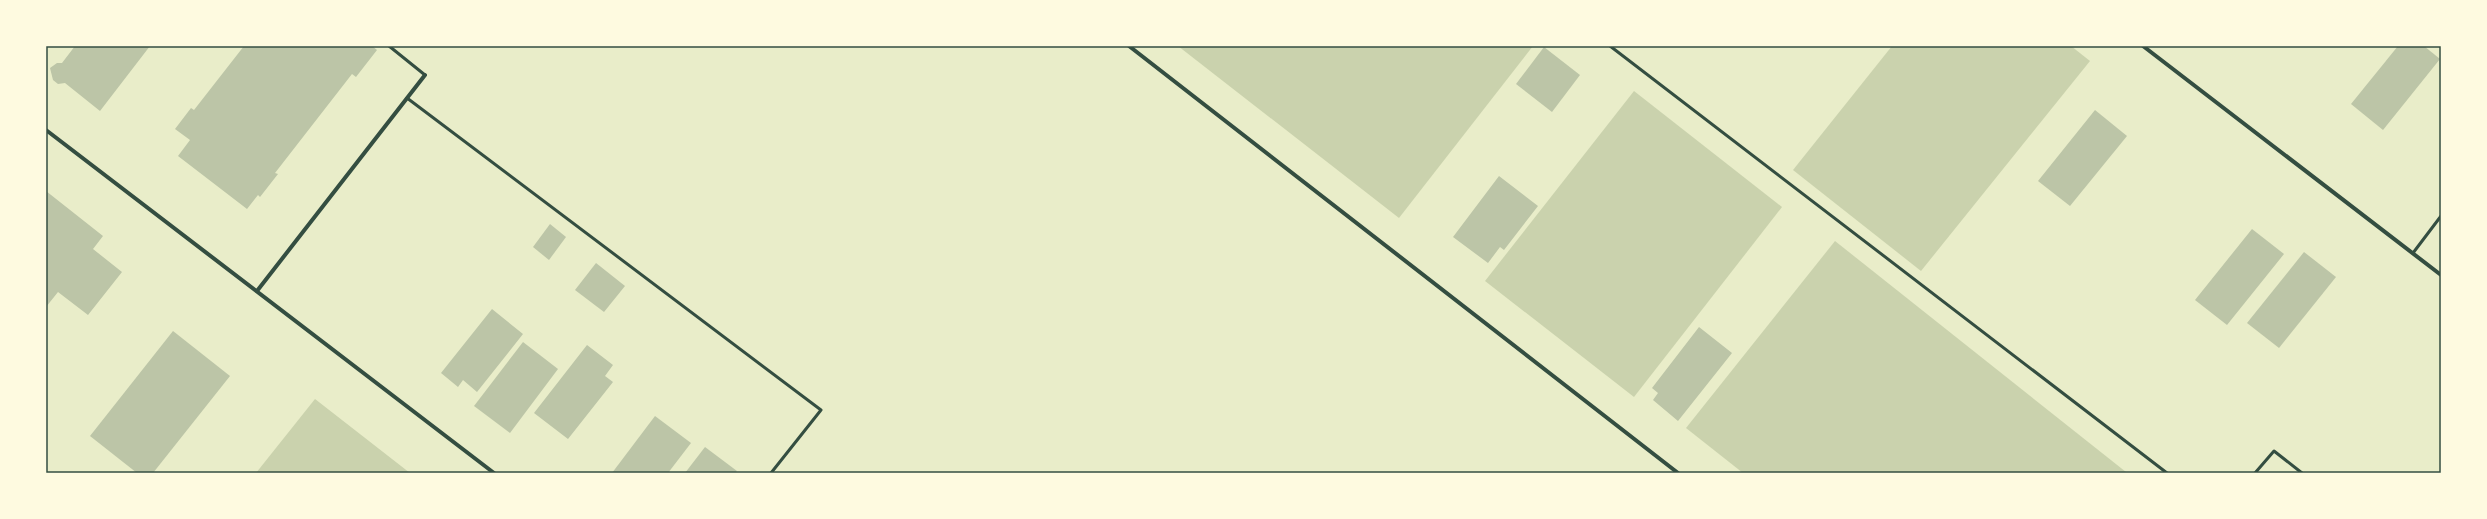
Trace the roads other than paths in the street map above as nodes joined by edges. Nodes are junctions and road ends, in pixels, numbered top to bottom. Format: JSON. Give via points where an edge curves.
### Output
{"nodes":[{"id":1,"x":389,"y":46,"type":"edge"},
{"id":2,"x":1129,"y":46,"type":"edge"},
{"id":3,"x":1610,"y":46,"type":"edge"},
{"id":4,"x":2143,"y":46,"type":"edge"},
{"id":5,"x":425,"y":75,"type":"joint"},
{"id":6,"x":407,"y":98,"type":"junction"},
{"id":7,"x":46,"y":130,"type":"edge"},
{"id":8,"x":2441,"y":216,"type":"edge"},
{"id":9,"x":2413,"y":253,"type":"junction"},
{"id":10,"x":2441,"y":275,"type":"edge"},
{"id":11,"x":257,"y":291,"type":"junction"},
{"id":12,"x":494,"y":473,"type":"edge"},
{"id":13,"x":771,"y":473,"type":"edge"},
{"id":14,"x":1678,"y":473,"type":"edge"},
{"id":15,"x":2167,"y":473,"type":"edge"},
{"id":16,"x":2255,"y":473,"type":"edge"},
{"id":17,"x":2302,"y":473,"type":"edge"}],
"edges":[{"from":1,"to":5,"type":"lane"},
{"from":2,"to":14,"type":"street"},
{"from":3,"to":15,"type":"lane"},
{"from":4,"to":9,"type":"street"},
{"from":5,"to":6,"type":"street"},
{"from":6,"to":11,"type":"street"},
{"from":6,"to":13,"type":"lane","via":[[822,410]]},
{"from":7,"to":11,"type":"street"},
{"from":8,"to":9,"type":"lane"},
{"from":9,"to":10,"type":"street"},
{"from":11,"to":12,"type":"street"},
{"from":16,"to":17,"type":"lane","via":[[2274,451]]}]}
